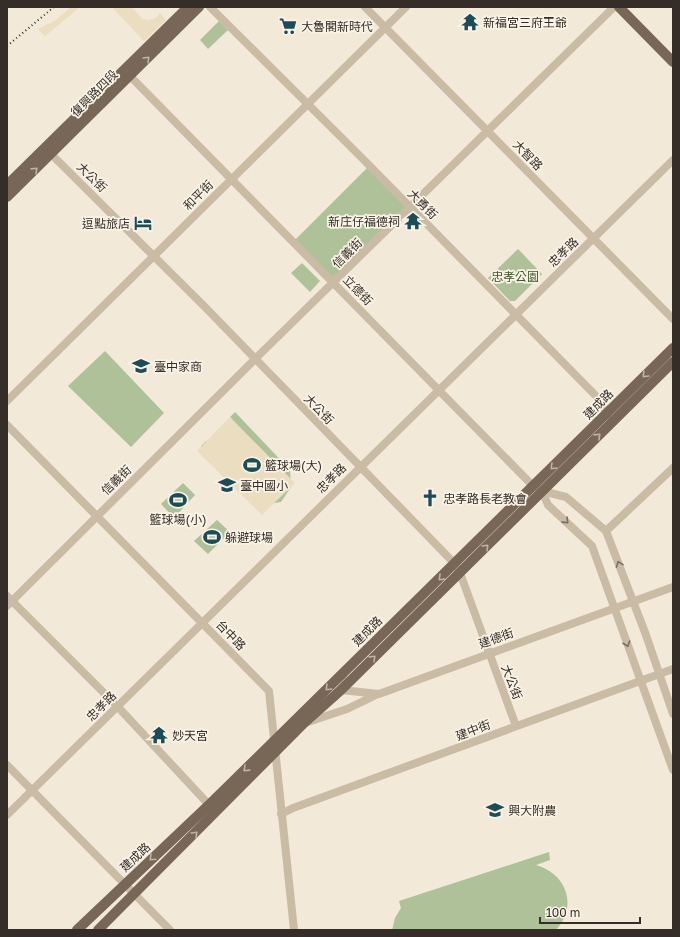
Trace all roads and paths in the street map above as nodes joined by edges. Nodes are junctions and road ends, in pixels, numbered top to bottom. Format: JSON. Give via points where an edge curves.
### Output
{"nodes":[{"id":1,"x":188,"y":7,"type":"edge"},
{"id":2,"x":199,"y":7,"type":"edge"},
{"id":3,"x":210,"y":7,"type":"edge"},
{"id":4,"x":365,"y":7,"type":"edge"},
{"id":5,"x":406,"y":7,"type":"edge"},
{"id":6,"x":614,"y":7,"type":"edge"},
{"id":7,"x":619,"y":7,"type":"edge"},
{"id":8,"x":385,"y":27,"type":"junction"},
{"id":9,"x":673,"y":62,"type":"edge"},
{"id":10,"x":127,"y":73,"type":"junction"},
{"id":11,"x":308,"y":104,"type":"junction"},
{"id":12,"x":489,"y":131,"type":"junction"},
{"id":13,"x":48,"y":151,"type":"junction"},
{"id":14,"x":673,"y":160,"type":"edge"},
{"id":15,"x":231,"y":179,"type":"junction"},
{"id":16,"x":7,"y":185,"type":"edge"},
{"id":17,"x":7,"y":197,"type":"edge"},
{"id":18,"x":410,"y":207,"type":"junction"},
{"id":19,"x":593,"y":239,"type":"junction"},
{"id":20,"x":154,"y":256,"type":"junction"},
{"id":21,"x":334,"y":283,"type":"junction"},
{"id":22,"x":515,"y":315,"type":"junction"},
{"id":23,"x":673,"y":319,"type":"edge"},
{"id":24,"x":673,"y":348,"type":"edge"},
{"id":25,"x":255,"y":359,"type":"junction"},
{"id":26,"x":673,"y":362,"type":"edge"},
{"id":27,"x":439,"y":391,"type":"junction"},
{"id":28,"x":7,"y":401,"type":"edge"},
{"id":29,"x":608,"y":413,"type":"junction"},
{"id":30,"x":610,"y":424,"type":"junction"},
{"id":31,"x":7,"y":425,"type":"edge"},
{"id":32,"x":359,"y":467,"type":"junction"},
{"id":33,"x":673,"y":468,"type":"edge"},
{"id":34,"x":538,"y":489,"type":"junction"},
{"id":35,"x":97,"y":516,"type":"junction"},
{"id":36,"x":606,"y":531,"type":"junction"},
{"id":37,"x":454,"y":564,"type":"junction"},
{"id":38,"x":460,"y":573,"type":"junction"},
{"id":39,"x":673,"y":587,"type":"edge"},
{"id":40,"x":633,"y":600,"type":"junction"},
{"id":41,"x":9,"y":601,"type":"edge"},
{"id":42,"x":614,"y":607,"type":"junction"},
{"id":43,"x":202,"y":623,"type":"junction"},
{"id":44,"x":489,"y":654,"type":"junction"},
{"id":45,"x":673,"y":669,"type":"edge"},
{"id":46,"x":343,"y":674,"type":"junction"},
{"id":47,"x":659,"y":674,"type":"junction"},
{"id":48,"x":640,"y":681,"type":"junction"},
{"id":49,"x":341,"y":690,"type":"junction"},
{"id":50,"x":379,"y":694,"type":"junction"},
{"id":51,"x":118,"y":707,"type":"junction"},
{"id":52,"x":673,"y":714,"type":"edge"},
{"id":53,"x":304,"y":723,"type":"junction"},
{"id":54,"x":516,"y":726,"type":"junction"},
{"id":55,"x":274,"y":741,"type":"junction"},
{"id":56,"x":673,"y":743,"type":"edge"},
{"id":57,"x":665,"y":746,"type":"junction"},
{"id":58,"x":275,"y":754,"type":"junction"},
{"id":59,"x":7,"y":765,"type":"edge"},
{"id":60,"x":673,"y":770,"type":"edge"},
{"id":61,"x":33,"y":790,"type":"junction"},
{"id":62,"x":213,"y":808,"type":"junction"},
{"id":63,"x":281,"y":814,"type":"junction"},
{"id":64,"x":7,"y":815,"type":"edge"},
{"id":65,"x":125,"y":884,"type":"junction"},
{"id":66,"x":135,"y":895,"type":"junction"},
{"id":67,"x":77,"y":930,"type":"edge"},
{"id":68,"x":98,"y":930,"type":"edge"},
{"id":69,"x":170,"y":930,"type":"edge"},
{"id":70,"x":294,"y":930,"type":"edge"}],
"edges":[{"from":1,"to":10,"type":"main road","name":"復興路四段"},
{"from":10,"to":2,"type":"main road","name":"復興路四段","one_way":true},
{"from":3,"to":11,"type":"street","name":"大勇街"},
{"from":4,"to":8,"type":"street","name":"大智路"},
{"from":5,"to":8,"type":"street","name":"和平街"},
{"from":6,"to":12,"type":"street","name":"信義街"},
{"from":7,"to":9,"type":"main road"},
{"from":8,"to":11,"type":"street","name":"和平街"},
{"from":8,"to":12,"type":"street","name":"大智路"},
{"from":10,"to":13,"type":"main road","name":"復興路四段"},
{"from":10,"to":15,"type":"street","name":"立德街"},
{"from":11,"to":15,"type":"street","name":"和平街"},
{"from":11,"to":18,"type":"street","name":"大勇街"},
{"from":12,"to":18,"type":"street","name":"信義街"},
{"from":12,"to":19,"type":"street","name":"大智路"},
{"from":13,"to":16,"type":"main road","name":"復興路四段"},
{"from":17,"to":13,"type":"main road","name":"復興路四段","one_way":true},
{"from":13,"to":20,"type":"street","name":"大公街"},
{"from":14,"to":19,"type":"street","name":"忠孝路"},
{"from":15,"to":20,"type":"street","name":"和平街"},
{"from":15,"to":21,"type":"street","name":"立德街"},
{"from":18,"to":21,"type":"street","name":"信義街"},
{"from":18,"to":22,"type":"street","name":"大勇街"},
{"from":19,"to":22,"type":"street","name":"忠孝路"},
{"from":19,"to":23,"type":"street","name":"大智路"},
{"from":20,"to":25,"type":"street","name":"大公街"},
{"from":20,"to":28,"type":"street","name":"和平街"},
{"from":21,"to":25,"type":"street","name":"信義街"},
{"from":21,"to":27,"type":"street","name":"立德街"},
{"from":22,"to":27,"type":"street","name":"忠孝路"},
{"from":22,"to":29,"type":"street","name":"大勇街","via":[[600,400]]},
{"from":24,"to":29,"type":"main road","name":"建成路","one_way":true},
{"from":25,"to":32,"type":"street","name":"大公街"},
{"from":25,"to":35,"type":"street","name":"信義街"},
{"from":26,"to":30,"type":"main road","name":"建成路"},
{"from":27,"to":32,"type":"street","name":"忠孝路"},
{"from":27,"to":34,"type":"street","name":"立德街"},
{"from":29,"to":30,"type":"street","name":"大勇街"},
{"from":29,"to":34,"type":"main road","name":"建成路","one_way":true},
{"from":34,"to":30,"type":"main road","name":"建成路","one_way":true},
{"from":31,"to":35,"type":"street","name":"台中路"},
{"from":32,"to":37,"type":"street","name":"大公街"},
{"from":32,"to":43,"type":"street","name":"忠孝路"},
{"from":33,"to":36,"type":"street"},
{"from":34,"to":36,"type":"street","via":[[566,497]]},
{"from":34,"to":37,"type":"main road","name":"建成路"},
{"from":38,"to":34,"type":"main road","name":"建成路","one_way":true},
{"from":34,"to":42,"type":"street","name":"立德街","one_way":true,"via":[[548,505],[592,546]]},
{"from":35,"to":41,"type":"street","name":"信義街"},
{"from":35,"to":43,"type":"street","name":"台中路"},
{"from":40,"to":36,"type":"street","one_way":true},
{"from":37,"to":38,"type":"street","name":"大公街"},
{"from":37,"to":46,"type":"main road","name":"建成路","one_way":true},
{"from":38,"to":44,"type":"street","name":"大公街"},
{"from":49,"to":38,"type":"main road","name":"建成路","one_way":true},
{"from":39,"to":40,"type":"street","name":"建德街"},
{"from":40,"to":42,"type":"street","name":"建德街"},
{"from":40,"to":47,"type":"street"},
{"from":41,"to":51,"type":"street"},
{"from":42,"to":44,"type":"street","name":"建德街"},
{"from":42,"to":48,"type":"street","name":"立德街","one_way":true},
{"from":43,"to":51,"type":"street","name":"忠孝路"},
{"from":43,"to":55,"type":"street","name":"台中路","via":[[269,691]]},
{"from":44,"to":50,"type":"street","name":"建德街"},
{"from":44,"to":54,"type":"street","name":"大公街"},
{"from":45,"to":47,"type":"street","name":"建中街"},
{"from":46,"to":49,"type":"street"},
{"from":46,"to":55,"type":"main road","name":"建成路","one_way":true},
{"from":47,"to":48,"type":"street","name":"建中街"},
{"from":47,"to":52,"type":"street"},
{"from":48,"to":54,"type":"street","name":"建中街"},
{"from":48,"to":57,"type":"street","name":"立德街"},
{"from":49,"to":50,"type":"street","name":"建德街"},
{"from":49,"to":53,"type":"main road","name":"建成路"},
{"from":50,"to":53,"type":"street","via":[[347,709]]},
{"from":51,"to":61,"type":"street","name":"忠孝路"},
{"from":51,"to":62,"type":"street"},
{"from":53,"to":58,"type":"main road","name":"建成路"},
{"from":54,"to":63,"type":"street","name":"建中街"},
{"from":55,"to":58,"type":"street","name":"台中路"},
{"from":55,"to":62,"type":"main road","name":"建成路","one_way":true},
{"from":56,"to":57,"type":"street"},
{"from":57,"to":60,"type":"street","name":"立德街"},
{"from":58,"to":62,"type":"main road","name":"建成路"},
{"from":58,"to":63,"type":"street","name":"台中路"},
{"from":59,"to":61,"type":"street"},
{"from":61,"to":64,"type":"street","name":"忠孝路"},
{"from":61,"to":65,"type":"street"},
{"from":62,"to":65,"type":"main road","name":"建成路","one_way":true},
{"from":66,"to":62,"type":"main road","name":"建成路","one_way":true},
{"from":63,"to":70,"type":"street","name":"台中路"},
{"from":65,"to":66,"type":"street"},
{"from":65,"to":67,"type":"main road","name":"建成路"},
{"from":66,"to":68,"type":"main road","name":"建成路"},
{"from":66,"to":69,"type":"street"}]}
